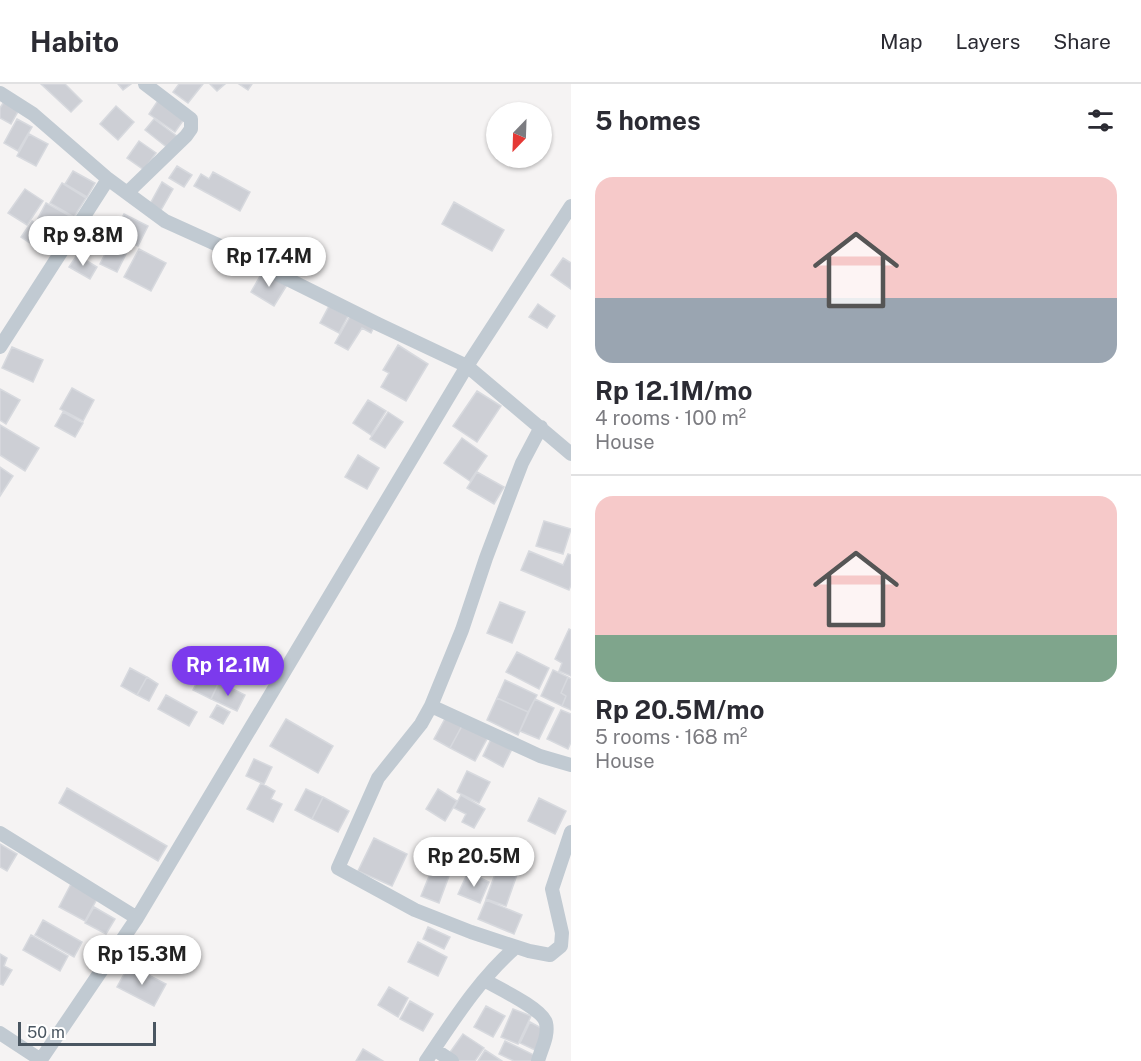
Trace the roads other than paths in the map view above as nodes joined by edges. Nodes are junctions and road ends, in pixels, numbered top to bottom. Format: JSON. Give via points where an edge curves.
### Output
{"nodes":[{"id":1,"x":145,"y":84,"type":"edge"},
{"id":2,"x":0,"y":93,"type":"edge"},
{"id":3,"x":108,"y":179,"type":"junction"},
{"id":4,"x":128,"y":193,"type":"junction"},
{"id":5,"x":571,"y":206,"type":"edge"},
{"id":6,"x":0,"y":347,"type":"edge"},
{"id":7,"x":467,"y":366,"type":"junction"},
{"id":8,"x":541,"y":428,"type":"junction"},
{"id":9,"x":571,"y":454,"type":"edge"},
{"id":10,"x":431,"y":706,"type":"junction"},
{"id":11,"x":571,"y":765,"type":"edge"},
{"id":12,"x":571,"y":832,"type":"edge"},
{"id":13,"x":0,"y":833,"type":"edge"},
{"id":14,"x":137,"y":918,"type":"junction"},
{"id":15,"x":516,"y":947,"type":"junction"},
{"id":16,"x":484,"y":980,"type":"junction"},
{"id":17,"x":0,"y":1034,"type":"edge"},
{"id":18,"x":434,"y":1049,"type":"junction"},
{"id":19,"x":41,"y":1060,"type":"edge"},
{"id":20,"x":426,"y":1061,"type":"edge"},
{"id":21,"x":452,"y":1061,"type":"edge"},
{"id":22,"x":538,"y":1061,"type":"edge"}],
"edges":[{"from":1,"to":4,"type":"street","via":[[191,119],[191,129]]},
{"from":2,"to":3,"type":"street","via":[[33,114]]},
{"from":3,"to":4,"type":"street"},
{"from":3,"to":6,"type":"street"},
{"from":4,"to":7,"type":"street","via":[[165,221]]},
{"from":5,"to":7,"type":"street"},
{"from":7,"to":8,"type":"street"},
{"from":7,"to":14,"type":"street"},
{"from":8,"to":9,"type":"street"},
{"from":8,"to":10,"type":"street","via":[[522,463]]},
{"from":10,"to":11,"type":"street","via":[[526,750]]},
{"from":10,"to":15,"type":"street","via":[[422,724],[378,778],[338,868],[415,910]]},
{"from":12,"to":15,"type":"street","via":[[552,889],[562,933],[561,946],[550,955]]},
{"from":13,"to":14,"type":"street"},
{"from":14,"to":19,"type":"street"},
{"from":15,"to":16,"type":"street"},
{"from":16,"to":18,"type":"street"},
{"from":16,"to":22,"type":"street","via":[[534,1008],[546,1021]]},
{"from":17,"to":19,"type":"street"},
{"from":18,"to":20,"type":"street"},
{"from":18,"to":21,"type":"street"}]}
